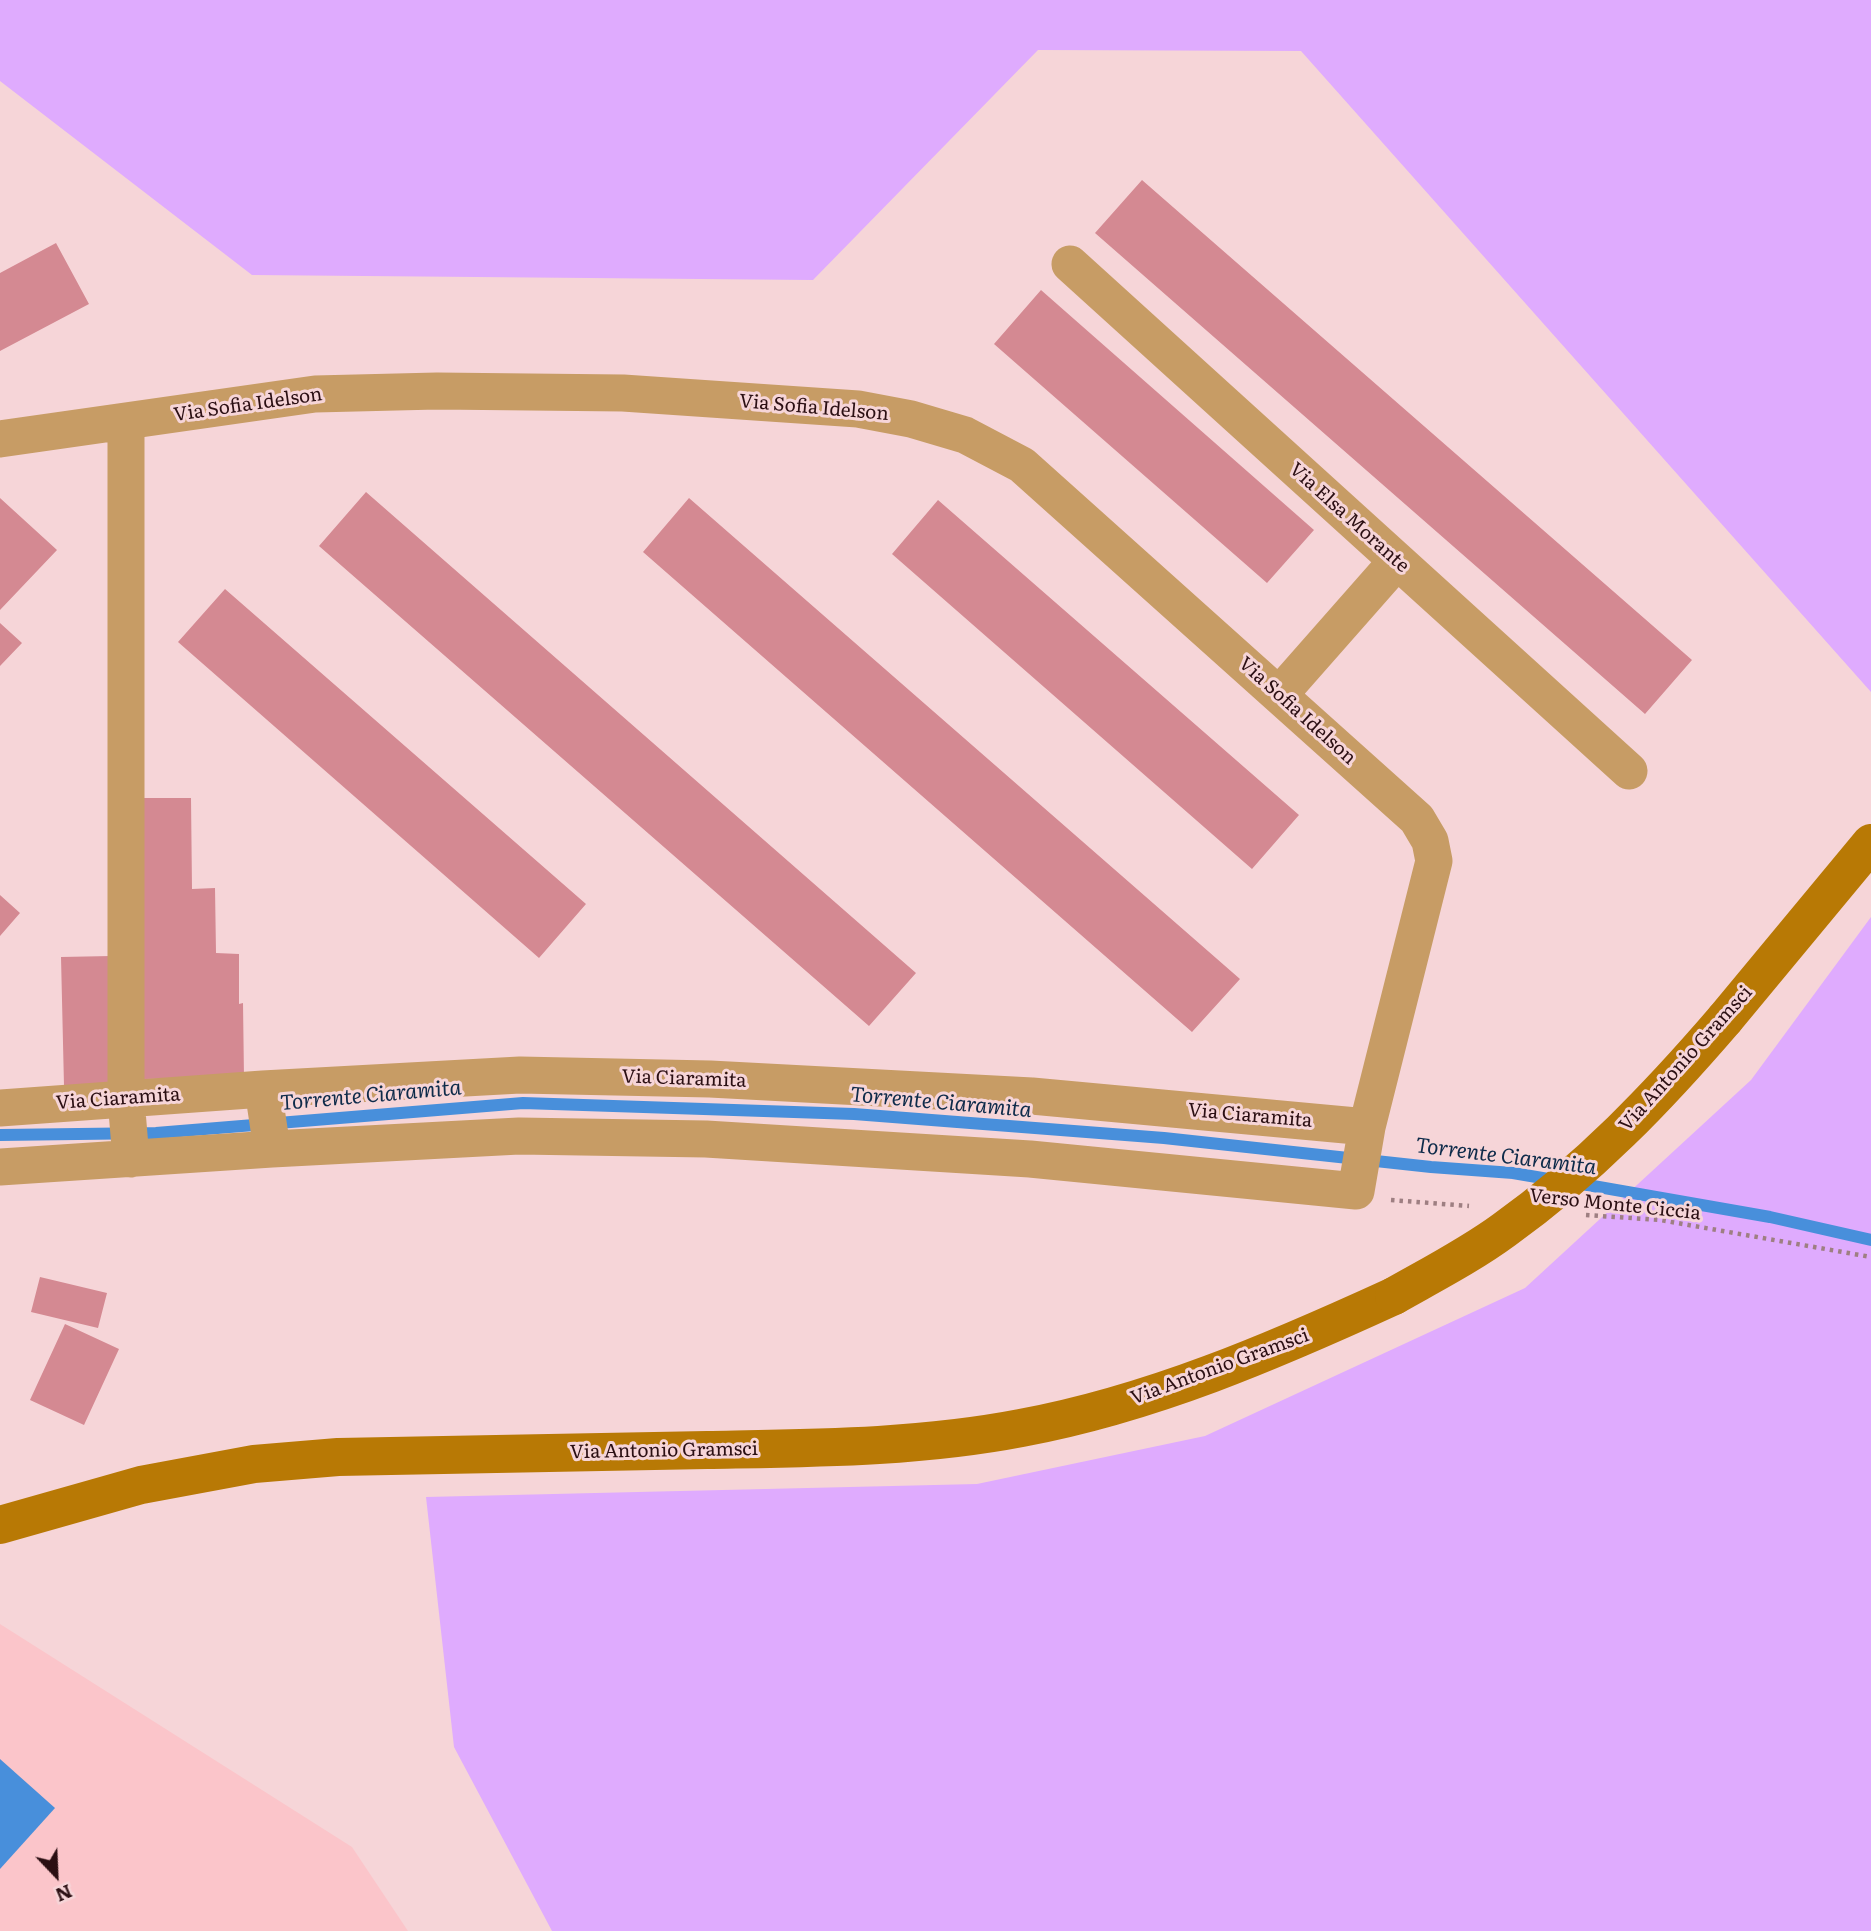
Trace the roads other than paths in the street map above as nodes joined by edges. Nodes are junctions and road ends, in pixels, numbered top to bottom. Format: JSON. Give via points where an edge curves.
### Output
{"nodes":[{"id":1,"x":1070,"y":264,"type":"dead end"},
{"id":2,"x":126,"y":422,"type":"junction"},
{"id":3,"x":0,"y":439,"type":"edge"},
{"id":4,"x":1397,"y":561,"type":"junction"},
{"id":5,"x":1279,"y":695,"type":"junction"},
{"id":6,"x":1629,"y":771,"type":"dead end"},
{"id":7,"x":1871,"y":843,"type":"edge"},
{"id":8,"x":263,"y":1089,"type":"junction"},
{"id":9,"x":126,"y":1099,"type":"junction"},
{"id":10,"x":0,"y":1108,"type":"edge"},
{"id":11,"x":1367,"y":1127,"type":"junction"},
{"id":12,"x":272,"y":1149,"type":"junction"},
{"id":13,"x":131,"y":1159,"type":"junction"},
{"id":14,"x":0,"y":1167,"type":"edge"},
{"id":15,"x":0,"y":1525,"type":"edge"}],
"edges":[{"from":1,"to":4,"type":"street","name":"Via Elsa Morante"},
{"from":2,"to":3,"type":"street","name":"Via Sofia Idelson"},
{"from":2,"to":5,"type":"street","name":"Via Sofia Idelson","via":[[315,394],[437,391],[623,393],[858,409],[911,419],[965,435],[1022,464]]},
{"from":2,"to":9,"type":"street"},
{"from":4,"to":5,"type":"street"},
{"from":4,"to":6,"type":"street","name":"Via Elsa Morante"},
{"from":5,"to":11,"type":"street","name":"Via Sofia Idelson","via":[[1417,819],[1430,841],[1434,861]]},
{"from":7,"to":15,"type":"main road","name":"Via Antonio Gramsci","bridge":true,"via":[[1669,1084],[1569,1180],[1502,1232],[1394,1296],[1192,1381],[1023,1428],[864,1447],[338,1457],[254,1464],[141,1485]]},
{"from":8,"to":9,"type":"street","name":"Via Ciaramita"},
{"from":8,"to":11,"type":"street","name":"Via Ciaramita","via":[[520,1075],[710,1079],[1032,1096]]},
{"from":8,"to":12,"type":"street"},
{"from":9,"to":10,"type":"street","name":"Via Ciaramita"},
{"from":9,"to":13,"type":"street"},
{"from":11,"to":12,"type":"street","name":"Via Sofia Idelson","via":[[1356,1191],[1030,1159],[706,1139],[519,1136]]},
{"from":12,"to":13,"type":"street"},
{"from":13,"to":14,"type":"street"}]}
